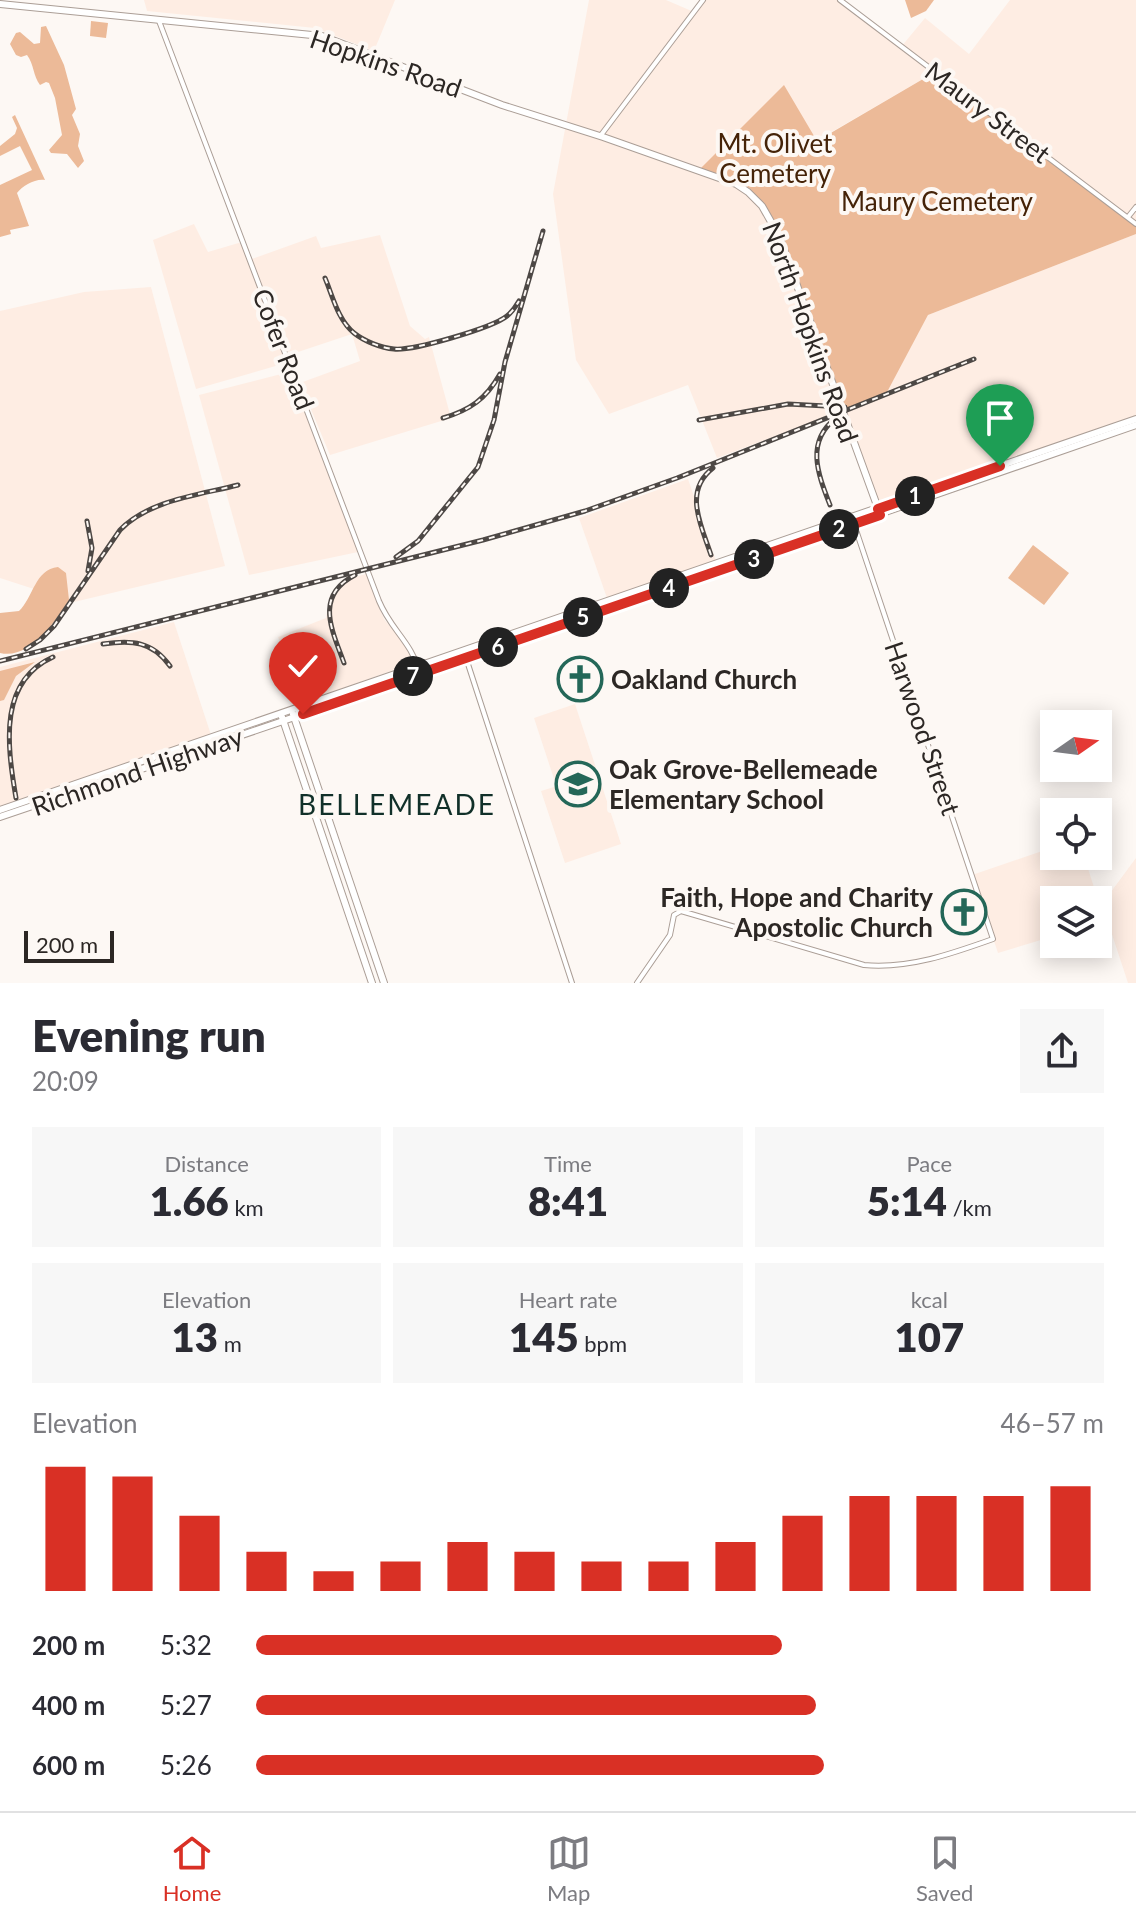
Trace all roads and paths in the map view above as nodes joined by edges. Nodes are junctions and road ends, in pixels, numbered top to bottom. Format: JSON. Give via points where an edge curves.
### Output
{"nodes":[{"id":1,"x":703,"y":0,"type":"edge"},
{"id":2,"x":840,"y":0,"type":"edge"},
{"id":3,"x":0,"y":4,"type":"edge"},
{"id":4,"x":158,"y":19,"type":"junction"},
{"id":5,"x":576,"y":128,"type":"joint"},
{"id":6,"x":601,"y":136,"type":"junction"},
{"id":7,"x":1136,"y":207,"type":"edge"},
{"id":8,"x":1128,"y":217,"type":"junction"},
{"id":9,"x":1136,"y":224,"type":"edge"},
{"id":10,"x":1136,"y":419,"type":"edge"},
{"id":11,"x":1136,"y":425,"type":"edge"},
{"id":12,"x":879,"y":512,"type":"junction"},
{"id":13,"x":853,"y":521,"type":"junction"},
{"id":14,"x":465,"y":655,"type":"junction"},
{"id":15,"x":420,"y":670,"type":"junction"},
{"id":16,"x":293,"y":714,"type":"junction"},
{"id":17,"x":282,"y":718,"type":"junction"},
{"id":18,"x":0,"y":810,"type":"edge"},
{"id":19,"x":0,"y":817,"type":"edge"},
{"id":20,"x":372,"y":983,"type":"edge"},
{"id":21,"x":384,"y":983,"type":"edge"},
{"id":22,"x":572,"y":983,"type":"edge"},
{"id":23,"x":637,"y":983,"type":"edge"}],
"edges":[{"from":1,"to":6,"type":"street"},
{"from":2,"to":8,"type":"street","name":"Maury Street"},
{"from":3,"to":4,"type":"main road","name":"Hopkins Road"},
{"from":4,"to":5,"type":"main road","name":"Hopkins Road","via":[[322,36]]},
{"from":4,"to":15,"type":"street","name":"Cofer Road","via":[[379,601]]},
{"from":5,"to":6,"type":"main road","name":"North Hopkins Road"},
{"from":6,"to":12,"type":"main road","name":"North Hopkins Road","via":[[736,184],[762,206],[779,236]]},
{"from":7,"to":8,"type":"street"},
{"from":8,"to":9,"type":"street","name":"Maury Street"},
{"from":10,"to":12,"type":"main road","name":"Richmond Highway"},
{"from":11,"to":12,"type":"main road","name":"Richmond Highway"},
{"from":12,"to":13,"type":"main road","name":"Richmond Highway"},
{"from":13,"to":14,"type":"main road","name":"Richmond Highway"},
{"from":13,"to":23,"type":"street","name":"Harwood Street","via":[[993,939],[928,960],[864,965],[686,912],[674,915],[670,935]]},
{"from":14,"to":15,"type":"main road","name":"Richmond Highway"},
{"from":14,"to":22,"type":"street"},
{"from":15,"to":16,"type":"main road","name":"Richmond Highway"},
{"from":16,"to":17,"type":"main road","name":"Richmond Highway"},
{"from":16,"to":21,"type":"main road"},
{"from":17,"to":18,"type":"main road","name":"Richmond Highway"},
{"from":17,"to":19,"type":"main road","name":"Richmond Highway"},
{"from":17,"to":20,"type":"main road"}]}
